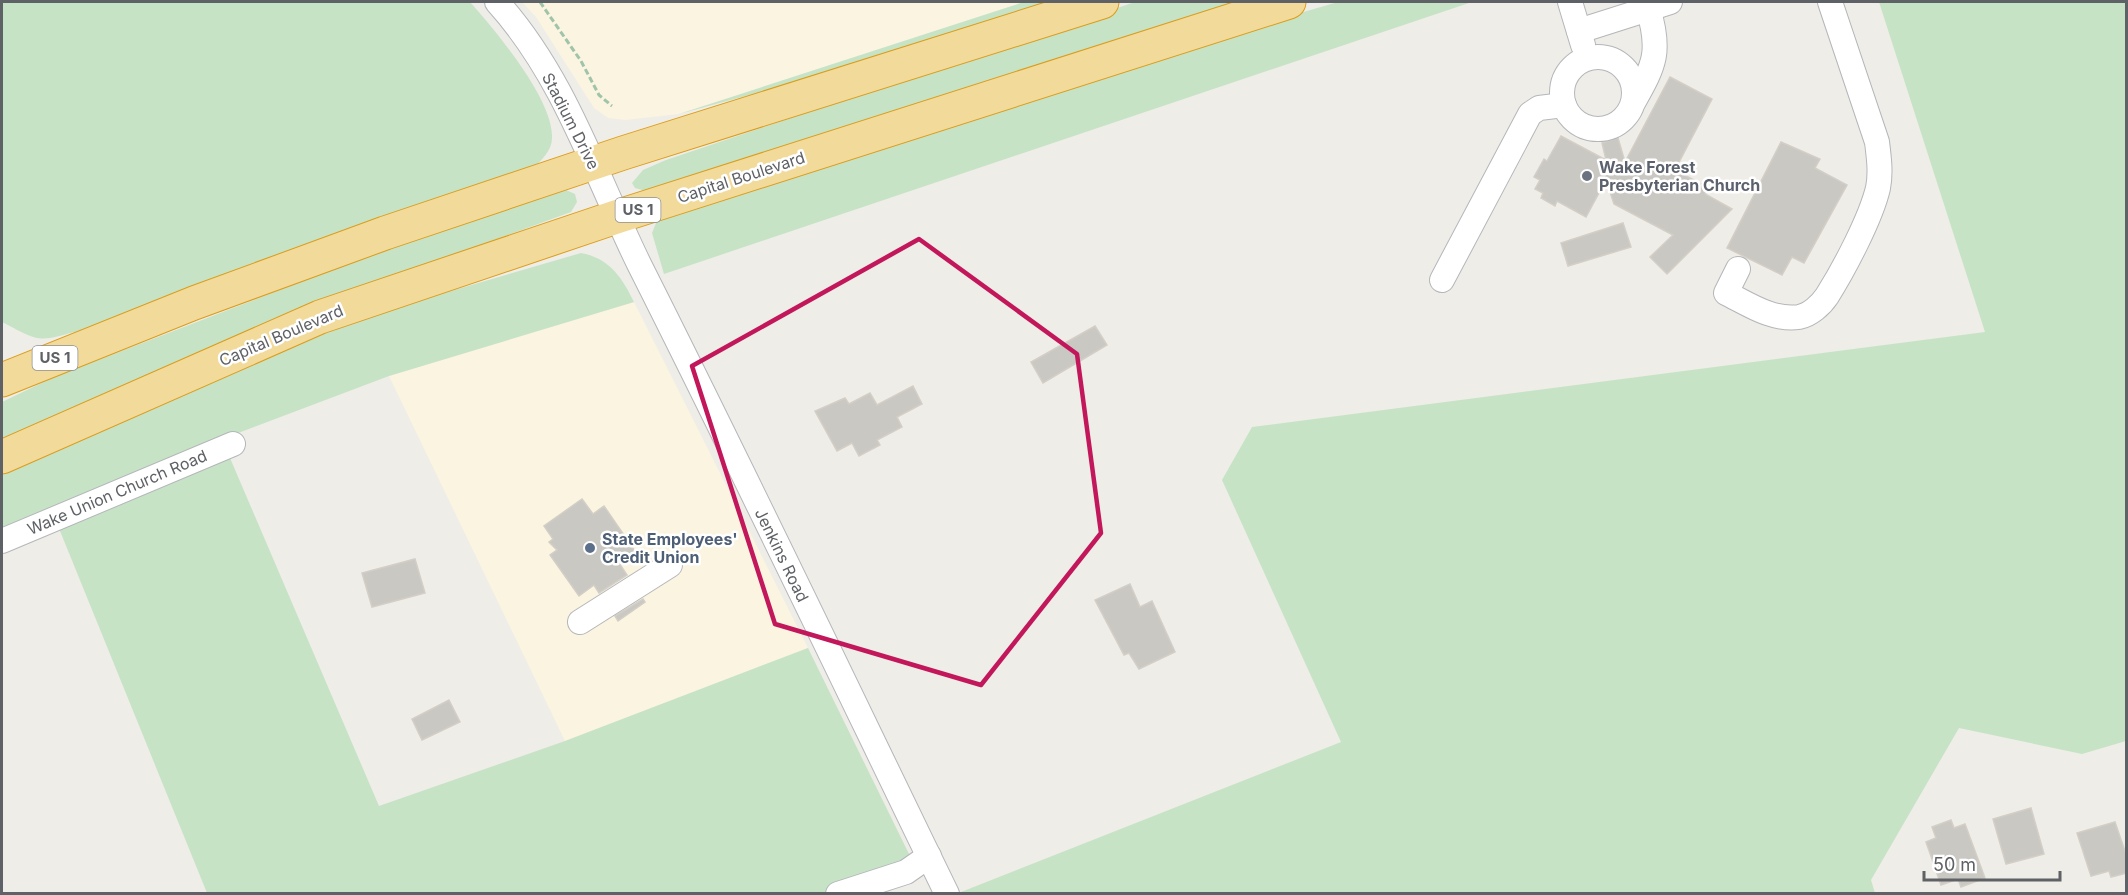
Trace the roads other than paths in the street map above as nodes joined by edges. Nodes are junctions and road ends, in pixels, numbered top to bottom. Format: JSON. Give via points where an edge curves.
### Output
{"nodes":[{"id":1,"x":497,"y":2,"type":"edge"},
{"id":2,"x":1102,"y":2,"type":"edge"},
{"id":3,"x":1288,"y":2,"type":"edge"},
{"id":4,"x":1570,"y":2,"type":"edge"},
{"id":5,"x":1830,"y":2,"type":"edge"},
{"id":6,"x":1659,"y":5,"type":"edge"},
{"id":7,"x":1578,"y":31,"type":"junction"},
{"id":8,"x":1587,"y":59,"type":"junction"},
{"id":9,"x":1634,"y":101,"type":"junction"},
{"id":10,"x":1564,"y":105,"type":"junction"},
{"id":11,"x":594,"y":162,"type":"junction"},
{"id":12,"x":616,"y":217,"type":"junction"},
{"id":13,"x":1738,"y":269,"type":"dead end"},
{"id":14,"x":1442,"y":280,"type":"dead end"},
{"id":15,"x":4,"y":373,"type":"edge"},
{"id":16,"x":233,"y":444,"type":"dead end"},
{"id":17,"x":2,"y":457,"type":"edge"},
{"id":18,"x":2,"y":542,"type":"edge"},
{"id":19,"x":670,"y":565,"type":"dead end"},
{"id":20,"x":580,"y":622,"type":"dead end"},
{"id":21,"x":928,"y":856,"type":"junction"},
{"id":22,"x":838,"y":894,"type":"edge"},
{"id":23,"x":947,"y":894,"type":"edge"}],
"edges":[{"from":1,"to":11,"type":"street","name":"Stadium Drive","via":[[558,88]]},
{"from":2,"to":11,"type":"highway","number":"US 1"},
{"from":3,"to":12,"type":"highway","name":"Capital Boulevard","number":"US 1"},
{"from":4,"to":7,"type":"street"},
{"from":5,"to":13,"type":"street","via":[[1877,142],[1880,166],[1872,207],[1826,297],[1802,317],[1768,313],[1726,293]]},
{"from":6,"to":7,"type":"street"},
{"from":6,"to":9,"type":"street","via":[[1654,64]]},
{"from":7,"to":8,"type":"street"},
{"from":8,"to":9,"type":"street","via":[[1612,60],[1623,67],[1634,89]]},
{"from":8,"to":10,"type":"street","via":[[1569,72],[1562,94]]},
{"from":9,"to":10,"type":"street","via":[[1621,122],[1599,129],[1577,123]]},
{"from":10,"to":14,"type":"street","via":[[1539,108],[1530,114]]},
{"from":11,"to":12,"type":"street","name":"Stadium Drive"},
{"from":11,"to":15,"type":"highway","number":"US 1","via":[[385,233]]},
{"from":12,"to":17,"type":"highway","name":"Capital Boulevard","number":"US 1","via":[[320,317]]},
{"from":12,"to":21,"type":"street","name":"Jenkins Road"},
{"from":16,"to":18,"type":"street","name":"Wake Union Church Road"},
{"from":19,"to":20,"type":"street"},
{"from":21,"to":22,"type":"street","via":[[906,872]]},
{"from":21,"to":23,"type":"street","name":"Jenkins Road"}]}
